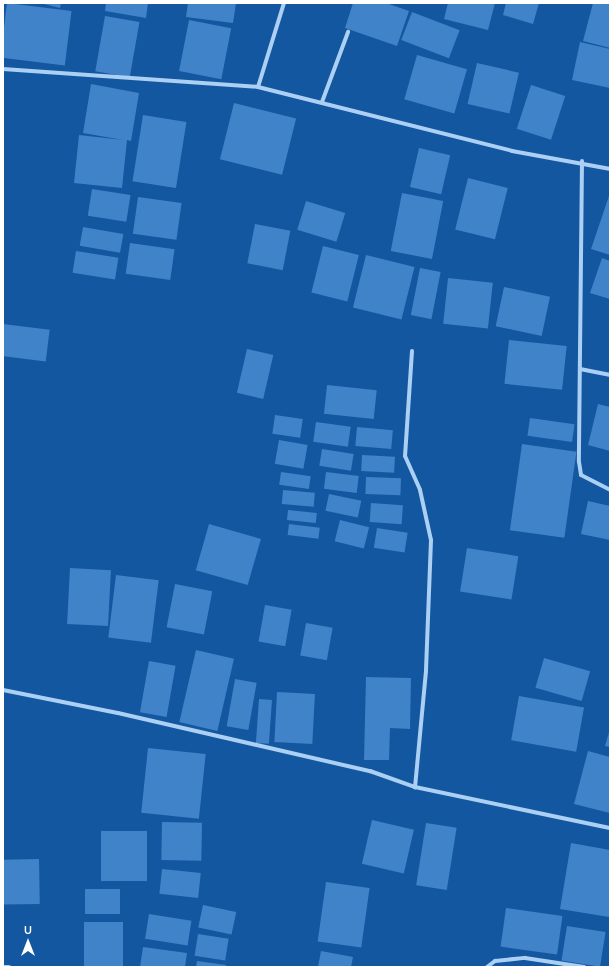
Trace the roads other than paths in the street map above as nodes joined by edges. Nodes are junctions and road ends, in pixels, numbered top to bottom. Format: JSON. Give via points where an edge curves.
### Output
{"nodes":[{"id":1,"x":284,"y":3,"type":"edge"},
{"id":2,"x":348,"y":32,"type":"dead end"},
{"id":3,"x":3,"y":69,"type":"edge"},
{"id":4,"x":258,"y":87,"type":"junction"},
{"id":5,"x":322,"y":102,"type":"junction"},
{"id":6,"x":582,"y":161,"type":"junction"},
{"id":7,"x":610,"y":169,"type":"edge"},
{"id":8,"x":412,"y":351,"type":"dead end"},
{"id":9,"x":580,"y":369,"type":"junction"},
{"id":10,"x":610,"y":375,"type":"edge"},
{"id":11,"x":610,"y":490,"type":"edge"},
{"id":12,"x":3,"y":690,"type":"edge"},
{"id":13,"x":415,"y":787,"type":"junction"},
{"id":14,"x":610,"y":828,"type":"edge"},
{"id":15,"x":3,"y":967,"type":"edge"},
{"id":16,"x":9,"y":967,"type":"edge"},
{"id":17,"x":487,"y":967,"type":"edge"},
{"id":18,"x":584,"y":967,"type":"edge"}],
"edges":[{"from":1,"to":4,"type":"street"},
{"from":2,"to":5,"type":"street"},
{"from":3,"to":4,"type":"street"},
{"from":4,"to":5,"type":"street"},
{"from":5,"to":6,"type":"street","via":[[512,151]]},
{"from":6,"to":7,"type":"street"},
{"from":6,"to":9,"type":"street"},
{"from":8,"to":13,"type":"street","via":[[405,456],[420,490],[431,540],[426,671]]},
{"from":9,"to":10,"type":"street"},
{"from":9,"to":11,"type":"street","via":[[581,475]]},
{"from":12,"to":13,"type":"street","via":[[370,771]]},
{"from":13,"to":14,"type":"street"},
{"from":15,"to":16,"type":"street"},
{"from":17,"to":18,"type":"street","via":[[495,961],[525,958]]}]}
